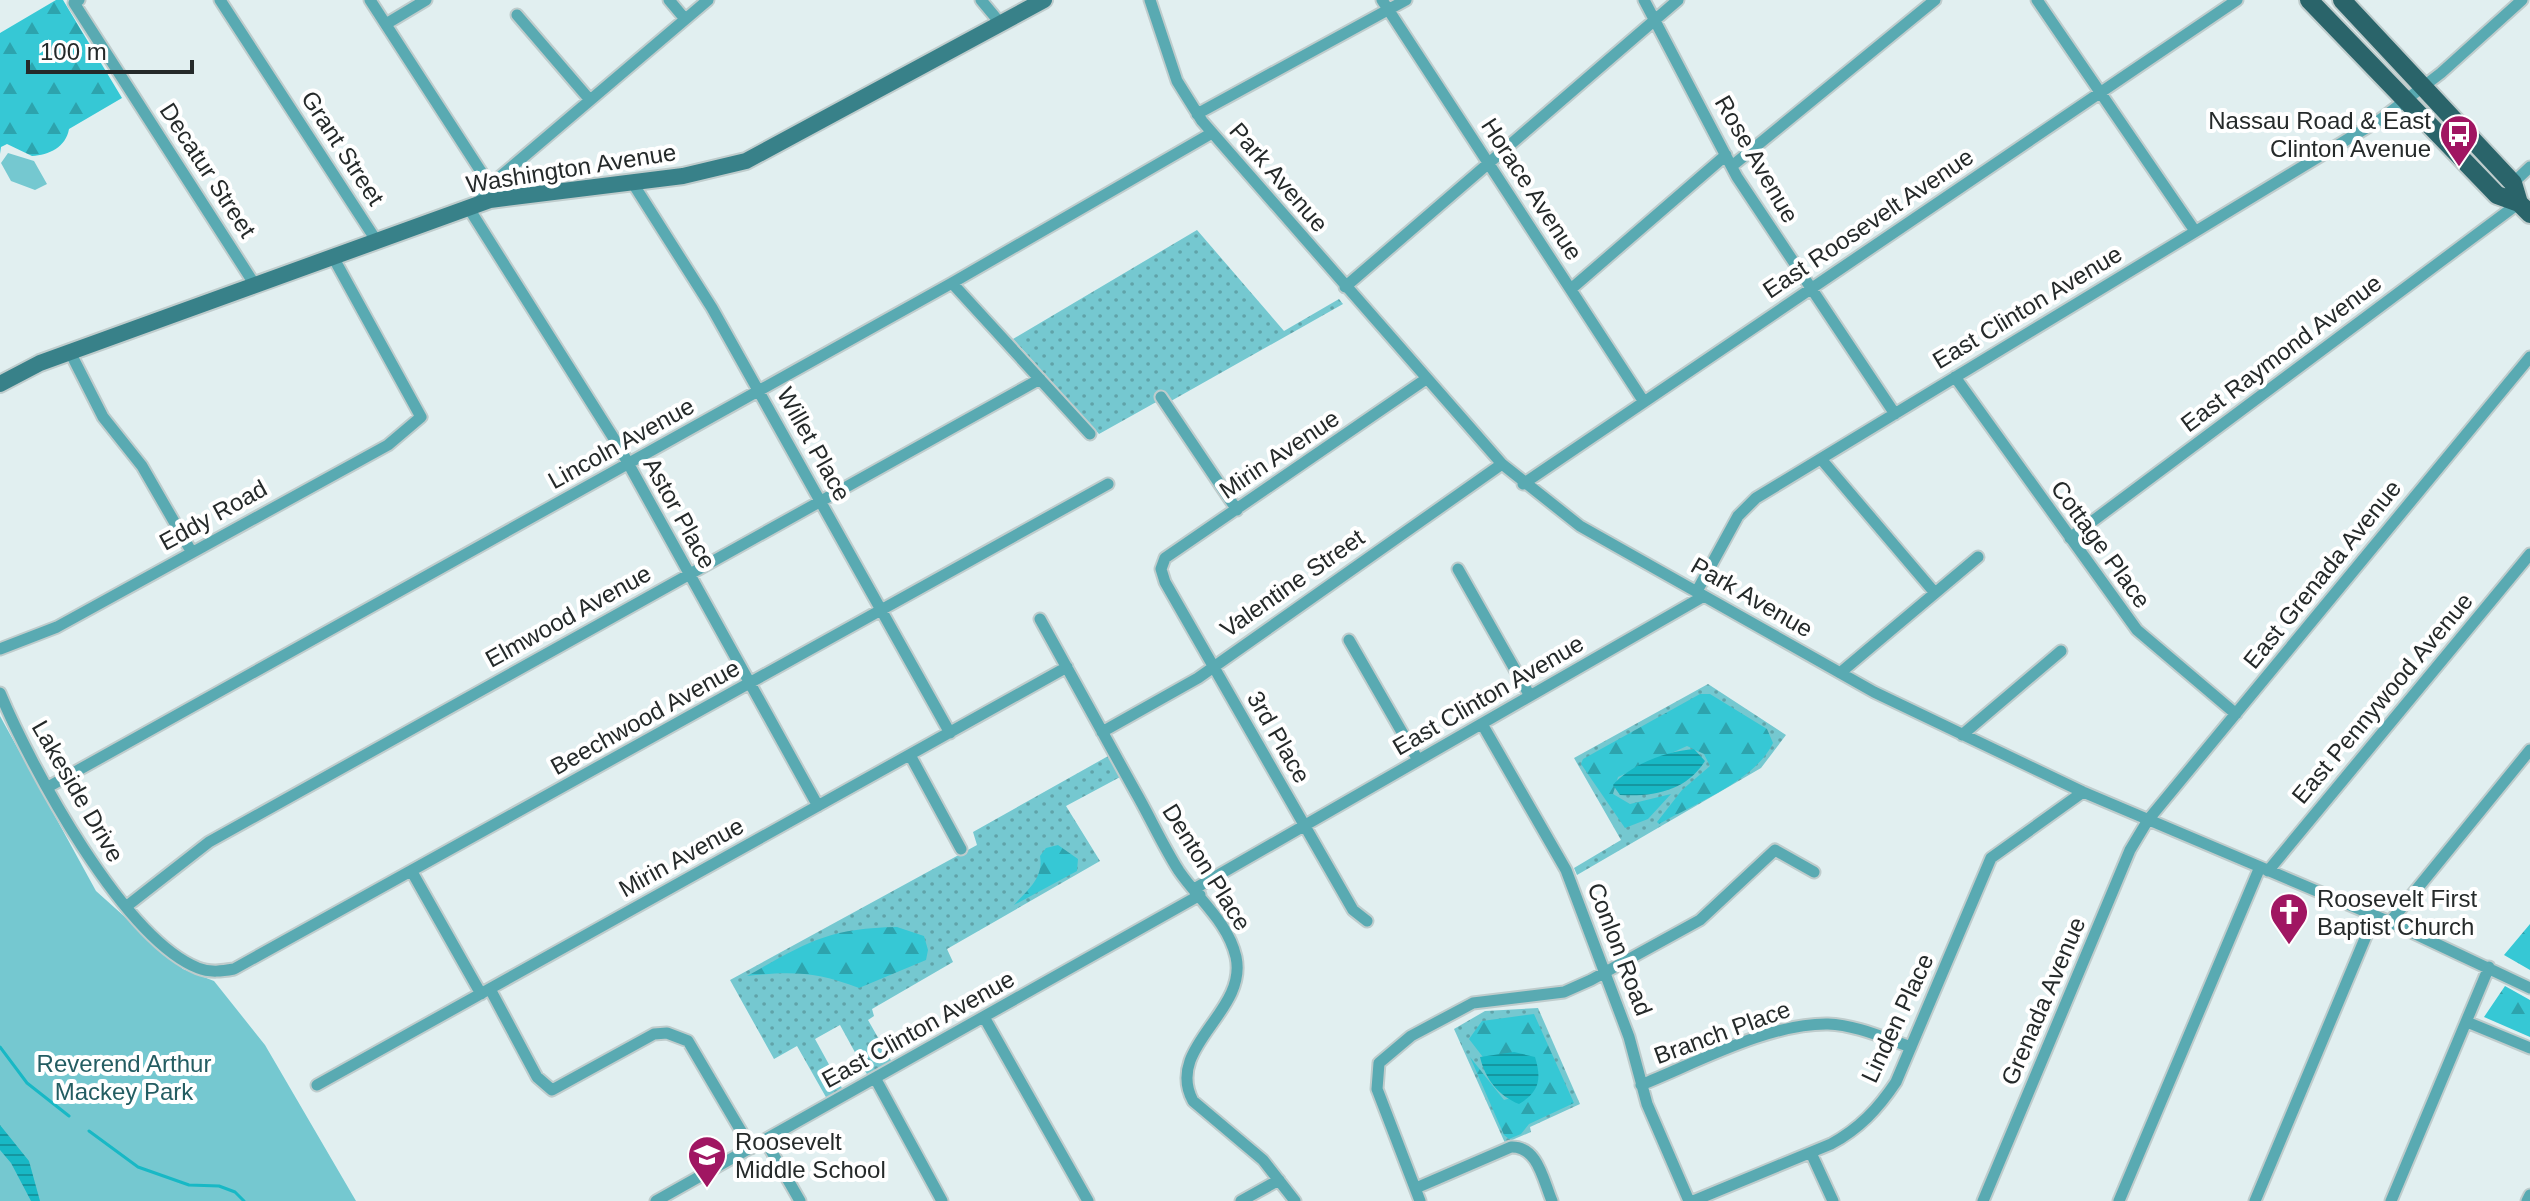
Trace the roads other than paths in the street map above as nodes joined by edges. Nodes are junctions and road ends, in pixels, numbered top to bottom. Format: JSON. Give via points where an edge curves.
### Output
{"nodes":[{"id":1,"x":79,"y":0,"type":"edge"},
{"id":2,"x":220,"y":0,"type":"edge"},
{"id":3,"x":370,"y":0,"type":"edge"},
{"id":4,"x":426,"y":0,"type":"edge"},
{"id":5,"x":669,"y":0,"type":"edge"},
{"id":6,"x":708,"y":0,"type":"edge"},
{"id":7,"x":981,"y":0,"type":"edge"},
{"id":8,"x":1044,"y":0,"type":"edge"},
{"id":9,"x":1150,"y":0,"type":"edge"},
{"id":10,"x":1406,"y":0,"type":"edge"},
{"id":11,"x":1644,"y":0,"type":"edge"},
{"id":12,"x":1678,"y":0,"type":"edge"},
{"id":13,"x":1935,"y":0,"type":"edge"},
{"id":14,"x":2037,"y":0,"type":"edge"},
{"id":15,"x":2237,"y":0,"type":"edge"},
{"id":16,"x":2309,"y":0,"type":"edge"},
{"id":17,"x":2342,"y":0,"type":"edge"},
{"id":18,"x":2522,"y":0,"type":"edge"},
{"id":19,"x":1386,"y":5,"type":"edge"},
{"id":20,"x":517,"y":15,"type":"dead end"},
{"id":21,"x":685,"y":19,"type":"junction"},
{"id":22,"x":1655,"y":20,"type":"junction"},
{"id":23,"x":386,"y":24,"type":"junction"},
{"id":24,"x":1001,"y":24,"type":"junction"},
{"id":25,"x":2101,"y":92,"type":"junction"},
{"id":26,"x":2415,"y":92,"type":"junction"},
{"id":27,"x":590,"y":100,"type":"junction"},
{"id":28,"x":1197,"y":114,"type":"junction"},
{"id":29,"x":1212,"y":133,"type":"junction"},
{"id":30,"x":1729,"y":160,"type":"junction"},
{"id":31,"x":1490,"y":163,"type":"junction"},
{"id":32,"x":2530,"y":167,"type":"edge"},
{"id":33,"x":632,"y":182,"type":"junction"},
{"id":34,"x":2513,"y":183,"type":"junction"},
{"id":35,"x":491,"y":187,"type":"junction"},
{"id":36,"x":473,"y":205,"type":"junction"},
{"id":37,"x":2525,"y":209,"type":"edge"},
{"id":38,"x":2195,"y":231,"type":"junction"},
{"id":39,"x":376,"y":240,"type":"junction"},
{"id":40,"x":333,"y":257,"type":"junction"},
{"id":41,"x":952,"y":283,"type":"junction"},
{"id":42,"x":255,"y":285,"type":"junction"},
{"id":43,"x":1345,"y":287,"type":"junction"},
{"id":44,"x":1571,"y":289,"type":"junction"},
{"id":45,"x":1810,"y":289,"type":"junction"},
{"id":46,"x":70,"y":352,"type":"junction"},
{"id":47,"x":2530,"y":357,"type":"edge"},
{"id":48,"x":1955,"y":377,"type":"junction"},
{"id":49,"x":1040,"y":379,"type":"junction"},
{"id":50,"x":1426,"y":379,"type":"junction"},
{"id":51,"x":0,"y":384,"type":"edge"},
{"id":52,"x":760,"y":391,"type":"junction"},
{"id":53,"x":1161,"y":397,"type":"dead end"},
{"id":54,"x":1644,"y":402,"type":"junction"},
{"id":55,"x":1895,"y":414,"type":"junction"},
{"id":56,"x":1090,"y":434,"type":"dead end"},
{"id":57,"x":1821,"y":459,"type":"junction"},
{"id":58,"x":628,"y":464,"type":"junction"},
{"id":59,"x":1502,"y":464,"type":"junction"},
{"id":60,"x":1108,"y":484,"type":"dead end"},
{"id":61,"x":1523,"y":484,"type":"junction"},
{"id":62,"x":821,"y":501,"type":"junction"},
{"id":63,"x":1237,"y":510,"type":"junction"},
{"id":64,"x":2070,"y":538,"type":"junction"},
{"id":65,"x":191,"y":551,"type":"junction"},
{"id":66,"x":2530,"y":554,"type":"edge"},
{"id":67,"x":1978,"y":557,"type":"dead end"},
{"id":68,"x":1161,"y":569,"type":"joint"},
{"id":69,"x":1458,"y":569,"type":"dead end"},
{"id":70,"x":689,"y":574,"type":"junction"},
{"id":71,"x":1935,"y":593,"type":"junction"},
{"id":72,"x":1701,"y":594,"type":"junction"},
{"id":73,"x":882,"y":611,"type":"junction"},
{"id":74,"x":1040,"y":619,"type":"dead end"},
{"id":75,"x":1349,"y":640,"type":"dead end"},
{"id":76,"x":0,"y":649,"type":"edge"},
{"id":77,"x":2061,"y":651,"type":"dead end"},
{"id":78,"x":1212,"y":665,"type":"junction"},
{"id":79,"x":1067,"y":667,"type":"junction"},
{"id":80,"x":1840,"y":673,"type":"junction"},
{"id":81,"x":750,"y":684,"type":"junction"},
{"id":82,"x":0,"y":693,"type":"edge"},
{"id":83,"x":1530,"y":696,"type":"junction"},
{"id":84,"x":2236,"y":714,"type":"junction"},
{"id":85,"x":1482,"y":724,"type":"junction"},
{"id":86,"x":1102,"y":732,"type":"junction"},
{"id":87,"x":950,"y":733,"type":"junction"},
{"id":88,"x":1962,"y":735,"type":"junction"},
{"id":89,"x":2530,"y":750,"type":"edge"},
{"id":90,"x":910,"y":755,"type":"junction"},
{"id":91,"x":1418,"y":760,"type":"junction"},
{"id":92,"x":48,"y":787,"type":"junction"},
{"id":93,"x":2083,"y":792,"type":"junction"},
{"id":94,"x":818,"y":806,"type":"junction"},
{"id":95,"x":2148,"y":820,"type":"junction"},
{"id":96,"x":1304,"y":825,"type":"junction"},
{"id":97,"x":961,"y":849,"type":"dead end"},
{"id":98,"x":2264,"y":869,"type":"junction"},
{"id":99,"x":412,"y":872,"type":"junction"},
{"id":100,"x":1814,"y":872,"type":"dead end"},
{"id":101,"x":1197,"y":892,"type":"junction"},
{"id":102,"x":127,"y":906,"type":"junction"},
{"id":103,"x":2374,"y":917,"type":"junction"},
{"id":104,"x":1367,"y":921,"type":"dead end"},
{"id":105,"x":2390,"y":922,"type":"junction"},
{"id":106,"x":2489,"y":967,"type":"junction"},
{"id":107,"x":198,"y":968,"type":"joint"},
{"id":108,"x":1605,"y":972,"type":"junction"},
{"id":109,"x":2530,"y":988,"type":"edge"},
{"id":110,"x":485,"y":992,"type":"junction"},
{"id":111,"x":984,"y":1017,"type":"junction"},
{"id":112,"x":2467,"y":1022,"type":"junction"},
{"id":113,"x":1911,"y":1047,"type":"junction"},
{"id":114,"x":2530,"y":1048,"type":"edge"},
{"id":115,"x":875,"y":1078,"type":"junction"},
{"id":116,"x":317,"y":1085,"type":"dead end"},
{"id":117,"x":1641,"y":1085,"type":"junction"},
{"id":118,"x":765,"y":1140,"type":"junction"},
{"id":119,"x":751,"y":1148,"type":"junction"},
{"id":120,"x":1811,"y":1153,"type":"junction"},
{"id":121,"x":1279,"y":1180,"type":"junction"},
{"id":122,"x":1416,"y":1188,"type":"junction"},
{"id":123,"x":2530,"y":1195,"type":"edge"},
{"id":124,"x":656,"y":1201,"type":"edge"},
{"id":125,"x":800,"y":1201,"type":"edge"},
{"id":126,"x":942,"y":1201,"type":"edge"},
{"id":127,"x":1088,"y":1201,"type":"edge"},
{"id":128,"x":1241,"y":1201,"type":"edge"},
{"id":129,"x":1295,"y":1201,"type":"edge"},
{"id":130,"x":1420,"y":1201,"type":"edge"},
{"id":131,"x":1552,"y":1201,"type":"edge"},
{"id":132,"x":1691,"y":1201,"type":"edge"},
{"id":133,"x":1833,"y":1201,"type":"edge"},
{"id":134,"x":1983,"y":1201,"type":"edge"},
{"id":135,"x":2119,"y":1201,"type":"edge"},
{"id":136,"x":2255,"y":1201,"type":"edge"},
{"id":137,"x":2391,"y":1201,"type":"edge"},
{"id":138,"x":2527,"y":1201,"type":"edge"}],
"edges":[{"from":1,"to":42,"type":"street","name":"Decatur Street","via":[[74,3]]},
{"from":2,"to":39,"type":"street","name":"Grant Street"},
{"from":3,"to":23,"type":"street"},
{"from":4,"to":23,"type":"street"},
{"from":5,"to":21,"type":"street"},
{"from":6,"to":21,"type":"street"},
{"from":7,"to":24,"type":"street"},
{"from":8,"to":24,"type":"street","name":"Washington Avenue"},
{"from":9,"to":28,"type":"street","name":"Park Avenue","via":[[1177,81]]},
{"from":10,"to":19,"type":"street"},
{"from":11,"to":22,"type":"street","name":"Rose Avenue"},
{"from":12,"to":22,"type":"street"},
{"from":13,"to":30,"type":"street"},
{"from":14,"to":25,"type":"street"},
{"from":15,"to":25,"type":"street","name":"East Roosevelt Avenue"},
{"from":16,"to":26,"type":"main road"},
{"from":17,"to":26,"type":"main road"},
{"from":18,"to":26,"type":"street","name":"East Clinton Avenue"},
{"from":19,"to":28,"type":"street"},
{"from":19,"to":31,"type":"street","name":"Horace Avenue"},
{"from":20,"to":27,"type":"street"},
{"from":21,"to":27,"type":"street"},
{"from":22,"to":30,"type":"street","name":"Rose Avenue"},
{"from":22,"to":31,"type":"street"},
{"from":23,"to":35,"type":"street"},
{"from":24,"to":33,"type":"street","name":"Washington Avenue","via":[[746,161]]},
{"from":25,"to":38,"type":"street"},
{"from":25,"to":45,"type":"street","name":"East Roosevelt Avenue"},
{"from":26,"to":34,"type":"main road"},
{"from":26,"to":37,"type":"main road","via":[[2497,195]]},
{"from":26,"to":38,"type":"street","name":"East Clinton Avenue","via":[[2381,119]]},
{"from":27,"to":35,"type":"street"},
{"from":28,"to":29,"type":"street","name":"Park Avenue"},
{"from":29,"to":41,"type":"street","name":"Lincoln Avenue"},
{"from":29,"to":43,"type":"street","name":"Park Avenue"},
{"from":30,"to":44,"type":"street"},
{"from":30,"to":45,"type":"street","name":"Rose Avenue"},
{"from":31,"to":43,"type":"street"},
{"from":31,"to":44,"type":"street","name":"Horace Avenue"},
{"from":32,"to":34,"type":"street"},
{"from":33,"to":36,"type":"street","name":"Washington Avenue"},
{"from":33,"to":52,"type":"street","name":"Willet Place"},
{"from":34,"to":37,"type":"main road"},
{"from":35,"to":36,"type":"street"},
{"from":36,"to":39,"type":"street","name":"Washington Avenue"},
{"from":36,"to":58,"type":"street","name":"Astor Place"},
{"from":37,"to":64,"type":"street","name":"East Raymond Avenue"},
{"from":38,"to":48,"type":"street","name":"East Clinton Avenue"},
{"from":39,"to":40,"type":"street","name":"Washington Avenue"},
{"from":40,"to":42,"type":"street","name":"Washington Avenue"},
{"from":40,"to":65,"type":"street","name":"Eddy Road","via":[[421,417],[388,445]]},
{"from":41,"to":49,"type":"street"},
{"from":41,"to":52,"type":"street","name":"Lincoln Avenue"},
{"from":42,"to":46,"type":"street","name":"Washington Avenue"},
{"from":43,"to":50,"type":"street","name":"Park Avenue"},
{"from":44,"to":54,"type":"street","name":"Horace Avenue"},
{"from":45,"to":54,"type":"street","name":"East Roosevelt Avenue"},
{"from":45,"to":55,"type":"street","name":"Rose Avenue"},
{"from":46,"to":51,"type":"street","name":"Washington Avenue"},
{"from":46,"to":65,"type":"street","via":[[103,417],[142,466]]},
{"from":47,"to":84,"type":"street","name":"East Grenada Avenue"},
{"from":48,"to":55,"type":"street","name":"East Clinton Avenue"},
{"from":48,"to":64,"type":"street","name":"Cottage Place"},
{"from":49,"to":56,"type":"street"},
{"from":49,"to":62,"type":"street","name":"Elmwood Avenue"},
{"from":50,"to":59,"type":"street","name":"Park Avenue"},
{"from":50,"to":63,"type":"street","name":"Mirin Avenue"},
{"from":52,"to":58,"type":"street","name":"Lincoln Avenue"},
{"from":52,"to":62,"type":"street","name":"Willet Place"},
{"from":53,"to":63,"type":"street"},
{"from":54,"to":61,"type":"street","name":"East Roosevelt Avenue"},
{"from":55,"to":57,"type":"street","name":"East Clinton Avenue"},
{"from":57,"to":71,"type":"street"},
{"from":57,"to":72,"type":"street","name":"East Clinton Avenue","via":[[1746,505]]},
{"from":58,"to":70,"type":"street","name":"Astor Place"},
{"from":58,"to":92,"type":"street","name":"Lincoln Avenue"},
{"from":59,"to":61,"type":"street","name":"Park Avenue"},
{"from":59,"to":78,"type":"street","name":"Valentine Street"},
{"from":60,"to":73,"type":"street","name":"Beechwood Avenue"},
{"from":61,"to":72,"type":"street","name":"Park Avenue","via":[[1580,526]]},
{"from":62,"to":70,"type":"street","name":"Elmwood Avenue"},
{"from":62,"to":73,"type":"street","name":"Willet Place"},
{"from":63,"to":68,"type":"street","name":"Mirin Avenue","via":[[1165,558]]},
{"from":64,"to":84,"type":"street","name":"Cottage Place","via":[[2137,630]]},
{"from":65,"to":76,"type":"street","name":"Eddy Road","via":[[57,627]]},
{"from":66,"to":98,"type":"street","name":"East Pennywood Avenue"},
{"from":67,"to":71,"type":"street"},
{"from":68,"to":78,"type":"street","name":"3rd Place"},
{"from":69,"to":83,"type":"street"},
{"from":70,"to":81,"type":"street","name":"Astor Place"},
{"from":70,"to":102,"type":"street","name":"Elmwood Avenue","via":[[209,842]]},
{"from":71,"to":80,"type":"street"},
{"from":72,"to":80,"type":"street","name":"Park Avenue"},
{"from":72,"to":83,"type":"street","name":"East Clinton Avenue"},
{"from":73,"to":81,"type":"street","name":"Beechwood Avenue"},
{"from":73,"to":87,"type":"street","name":"Willet Place"},
{"from":74,"to":79,"type":"street","name":"Denton Place"},
{"from":75,"to":91,"type":"street"},
{"from":77,"to":88,"type":"street"},
{"from":78,"to":86,"type":"street","name":"Valentine Street"},
{"from":78,"to":96,"type":"street","name":"3rd Place"},
{"from":79,"to":86,"type":"street","name":"Denton Place"},
{"from":79,"to":87,"type":"street","name":"Mirin Avenue"},
{"from":80,"to":88,"type":"street","name":"Park Avenue"},
{"from":81,"to":94,"type":"street","name":"Astor Place"},
{"from":81,"to":99,"type":"street","name":"Beechwood Avenue"},
{"from":82,"to":92,"type":"street","name":"Lakeside Drive"},
{"from":83,"to":85,"type":"street","name":"East Clinton Avenue"},
{"from":84,"to":95,"type":"street","name":"East Grenada Avenue"},
{"from":85,"to":91,"type":"street","name":"East Clinton Avenue"},
{"from":85,"to":108,"type":"street","name":"Conlon Road","via":[[1566,870]]},
{"from":86,"to":101,"type":"street","name":"Denton Place","via":[[1179,870]]},
{"from":87,"to":90,"type":"street","name":"Mirin Avenue"},
{"from":88,"to":93,"type":"street","name":"Park Avenue"},
{"from":89,"to":105,"type":"street"},
{"from":90,"to":94,"type":"street","name":"Mirin Avenue"},
{"from":90,"to":97,"type":"street"},
{"from":91,"to":96,"type":"street","name":"East Clinton Avenue"},
{"from":92,"to":102,"type":"street","name":"Lakeside Drive","via":[[87,856]]},
{"from":93,"to":95,"type":"street","name":"Park Avenue"},
{"from":93,"to":113,"type":"street","name":"Linden Place","via":[[1991,858]]},
{"from":94,"to":110,"type":"street","name":"Mirin Avenue"},
{"from":95,"to":98,"type":"street","name":"Park Avenue"},
{"from":95,"to":134,"type":"street","name":"Grenada Avenue","via":[[2130,850]]},
{"from":96,"to":101,"type":"street","name":"East Clinton Avenue"},
{"from":96,"to":104,"type":"street","name":"3rd Place","via":[[1353,910]]},
{"from":98,"to":103,"type":"street","name":"Park Avenue"},
{"from":98,"to":135,"type":"street","name":"East Pennywood Avenue"},
{"from":99,"to":107,"type":"street","name":"Beechwood Avenue","via":[[244,965],[224,971]]},
{"from":99,"to":110,"type":"street"},
{"from":100,"to":108,"type":"street","via":[[1775,850],[1700,920]]},
{"from":101,"to":111,"type":"street","name":"East Clinton Avenue"},
{"from":101,"to":121,"type":"street","name":"Denton Place","via":[[1229,941],[1237,973],[1230,996],[1190,1057],[1186,1088],[1193,1101]]},
{"from":102,"to":107,"type":"street","name":"Lakeside Drive","via":[[150,932]]},
{"from":103,"to":105,"type":"street","name":"Park Avenue"},
{"from":103,"to":136,"type":"street"},
{"from":105,"to":106,"type":"street","name":"Park Avenue"},
{"from":106,"to":109,"type":"street","name":"Park Avenue"},
{"from":106,"to":112,"type":"street"},
{"from":108,"to":117,"type":"street","name":"Conlon Road"},
{"from":108,"to":122,"type":"street","via":[[1564,992],[1473,1003],[1386,1054],[1376,1072],[1377,1089]]},
{"from":110,"to":116,"type":"street","name":"Mirin Avenue"},
{"from":110,"to":119,"type":"street","via":[[537,1077],[552,1090],[654,1034],[688,1041]]},
{"from":111,"to":115,"type":"street","name":"East Clinton Avenue"},
{"from":111,"to":127,"type":"street"},
{"from":112,"to":114,"type":"street"},
{"from":112,"to":137,"type":"street"},
{"from":113,"to":117,"type":"street","name":"Branch Place","via":[[1851,1027],[1805,1025]]},
{"from":113,"to":120,"type":"street","name":"Linden Place","via":[[1878,1108],[1850,1134]]},
{"from":115,"to":118,"type":"street","name":"East Clinton Avenue"},
{"from":115,"to":126,"type":"street"},
{"from":117,"to":132,"type":"street","name":"Conlon Road"},
{"from":118,"to":119,"type":"street","name":"East Clinton Avenue"},
{"from":118,"to":125,"type":"street"},
{"from":119,"to":124,"type":"street","name":"East Clinton Avenue"},
{"from":120,"to":132,"type":"street","name":"Linden Place"},
{"from":120,"to":133,"type":"street"},
{"from":121,"to":128,"type":"street"},
{"from":121,"to":129,"type":"street","name":"Denton Place"},
{"from":122,"to":130,"type":"street"},
{"from":122,"to":131,"type":"street","via":[[1520,1146],[1531,1152]]},
{"from":123,"to":138,"type":"street"}]}
